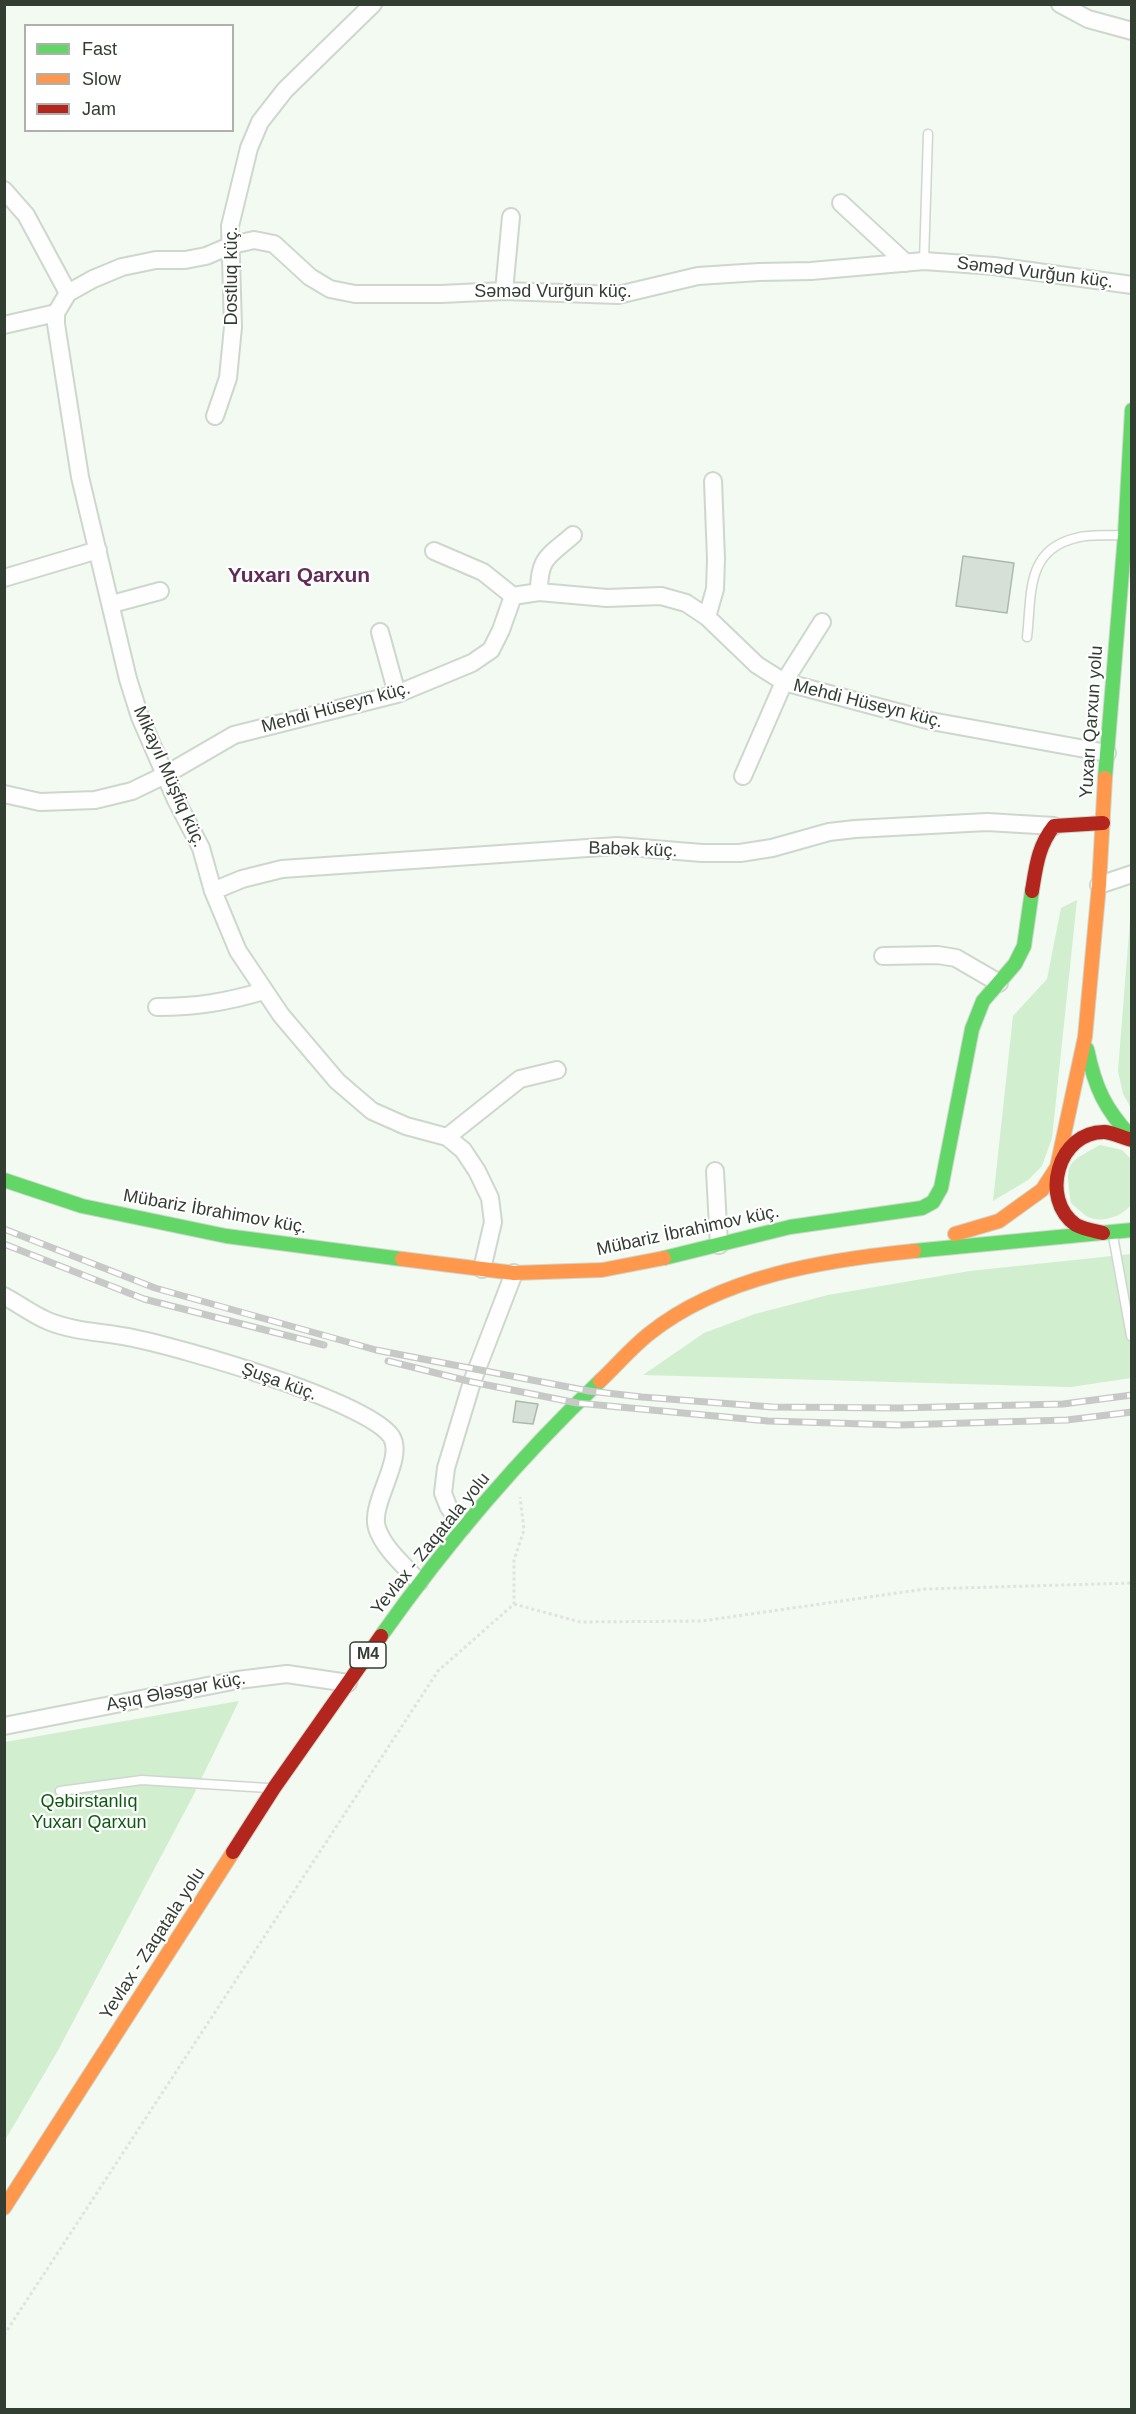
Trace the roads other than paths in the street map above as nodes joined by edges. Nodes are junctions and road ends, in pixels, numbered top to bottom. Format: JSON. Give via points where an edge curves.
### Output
{"nodes":[{"id":1,"x":373,"y":4,"type":"edge"},
{"id":2,"x":1060,"y":4,"type":"edge"},
{"id":3,"x":1131,"y":31,"type":"edge"},
{"id":4,"x":928,"y":134,"type":"dead end"},
{"id":5,"x":4,"y":190,"type":"edge"},
{"id":6,"x":841,"y":203,"type":"dead end"},
{"id":7,"x":511,"y":217,"type":"dead end"},
{"id":8,"x":232,"y":245,"type":"junction"},
{"id":9,"x":924,"y":261,"type":"junction"},
{"id":10,"x":906,"y":263,"type":"junction"},
{"id":11,"x":1131,"y":285,"type":"edge"},
{"id":12,"x":504,"y":291,"type":"junction"},
{"id":13,"x":68,"y":293,"type":"junction"},
{"id":14,"x":56,"y":313,"type":"junction"},
{"id":15,"x":4,"y":325,"type":"edge"},
{"id":16,"x":1131,"y":410,"type":"edge"},
{"id":17,"x":215,"y":416,"type":"dead end"},
{"id":18,"x":1130,"y":470,"type":"edge"},
{"id":19,"x":713,"y":481,"type":"dead end"},
{"id":20,"x":573,"y":535,"type":"dead end"},
{"id":21,"x":1125,"y":535,"type":"junction"},
{"id":22,"x":98,"y":550,"type":"junction"},
{"id":23,"x":434,"y":550,"type":"dead end"},
{"id":24,"x":4,"y":578,"type":"edge"},
{"id":25,"x":160,"y":591,"type":"dead end"},
{"id":26,"x":539,"y":592,"type":"junction"},
{"id":27,"x":513,"y":596,"type":"junction"},
{"id":28,"x":112,"y":604,"type":"junction"},
{"id":29,"x":707,"y":617,"type":"junction"},
{"id":30,"x":822,"y":622,"type":"dead end"},
{"id":31,"x":380,"y":632,"type":"dead end"},
{"id":32,"x":1027,"y":638,"type":"dead end"},
{"id":33,"x":1124,"y":651,"type":"edge"},
{"id":34,"x":784,"y":682,"type":"junction"},
{"id":35,"x":397,"y":694,"type":"junction"},
{"id":36,"x":1107,"y":753,"type":"junction"},
{"id":37,"x":165,"y":775,"type":"junction"},
{"id":38,"x":743,"y":776,"type":"dead end"},
{"id":39,"x":4,"y":794,"type":"edge"},
{"id":40,"x":1103,"y":823,"type":"junction"},
{"id":41,"x":1054,"y":825,"type":"junction"},
{"id":42,"x":1131,"y":874,"type":"edge"},
{"id":43,"x":1099,"y":885,"type":"junction"},
{"id":44,"x":213,"y":891,"type":"junction"},
{"id":45,"x":883,"y":956,"type":"dead end"},
{"id":46,"x":999,"y":983,"type":"junction"},
{"id":47,"x":264,"y":991,"type":"junction"},
{"id":48,"x":158,"y":1007,"type":"dead end"},
{"id":49,"x":1085,"y":1037,"type":"junction"},
{"id":50,"x":557,"y":1070,"type":"dead end"},
{"id":51,"x":447,"y":1137,"type":"junction"},
{"id":52,"x":1131,"y":1139,"type":"edge"},
{"id":53,"x":1057,"y":1167,"type":"junction"},
{"id":54,"x":715,"y":1171,"type":"dead end"},
{"id":55,"x":4,"y":1180,"type":"edge"},
{"id":56,"x":1131,"y":1225,"type":"edge"},
{"id":57,"x":1131,"y":1230,"type":"edge"},
{"id":58,"x":1112,"y":1232,"type":"junction"},
{"id":59,"x":719,"y":1245,"type":"junction"},
{"id":60,"x":867,"y":1256,"type":"junction"},
{"id":61,"x":482,"y":1269,"type":"junction"},
{"id":62,"x":514,"y":1274,"type":"junction"},
{"id":63,"x":4,"y":1296,"type":"edge"},
{"id":64,"x":1131,"y":1336,"type":"edge"},
{"id":65,"x":462,"y":1527,"type":"junction"},
{"id":66,"x":419,"y":1582,"type":"junction"},
{"id":67,"x":348,"y":1683,"type":"junction"},
{"id":68,"x":4,"y":1726,"type":"edge"},
{"id":69,"x":274,"y":1788,"type":"junction"},
{"id":70,"x":60,"y":1791,"type":"dead end"},
{"id":71,"x":4,"y":2208,"type":"edge"}],
"edges":[{"from":1,"to":8,"type":"street","name":"Dostluq küç.","via":[[285,90],[260,122],[249,148],[230,226]]},
{"from":2,"to":3,"type":"street","via":[[1088,19]]},
{"from":4,"to":9,"type":"lane"},
{"from":5,"to":13,"type":"street","via":[[26,215]]},
{"from":6,"to":10,"type":"street"},
{"from":7,"to":12,"type":"street"},
{"from":8,"to":12,"type":"street","name":"Səməd Vurğun küç.","via":[[254,240],[274,244],[310,277],[330,289],[355,294]]},
{"from":8,"to":13,"type":"street","name":"Səməd Vurğun küç.","via":[[206,256],[122,267]]},
{"from":8,"to":17,"type":"street","name":"Dostluq küç.","via":[[233,327],[228,378]]},
{"from":9,"to":10,"type":"street","name":"Səməd Vurğun küç."},
{"from":9,"to":11,"type":"street","name":"Səməd Vurğun küç.","via":[[994,266]]},
{"from":10,"to":12,"type":"street","name":"Səməd Vurğun küç.","via":[[698,276],[618,295]]},
{"from":13,"to":14,"type":"street"},
{"from":14,"to":15,"type":"street"},
{"from":14,"to":22,"type":"street","name":"Mikayıl Müşfiq küç.","via":[[80,477]]},
{"from":16,"to":18,"type":"main road","name":"Yuxarı Qarxun yolu"},
{"from":18,"to":21,"type":"main road","name":"Yuxarı Qarxun yolu"},
{"from":19,"to":29,"type":"street","via":[[716,579]]},
{"from":20,"to":26,"type":"street","via":[[539,570]]},
{"from":21,"to":32,"type":"lane","via":[[1076,538],[1045,552],[1034,573]]},
{"from":21,"to":33,"type":"main road","name":"Yuxarı Qarxun yolu"},
{"from":22,"to":24,"type":"street"},
{"from":22,"to":28,"type":"street","name":"Mikayıl Müşfiq küç."},
{"from":23,"to":27,"type":"street","via":[[483,572]]},
{"from":25,"to":28,"type":"street"},
{"from":26,"to":27,"type":"street","name":"Mehdi Hüseyn küç."},
{"from":26,"to":29,"type":"street","name":"Mehdi Hüseyn küç.","via":[[607,598],[661,596],[686,603]]},
{"from":27,"to":35,"type":"street","name":"Mehdi Hüseyn küç.","via":[[490,650],[472,663]]},
{"from":28,"to":37,"type":"street","name":"Mikayıl Müşfiq küç.","via":[[128,679]]},
{"from":29,"to":34,"type":"street","name":"Mehdi Hüseyn küç.","via":[[757,665]]},
{"from":30,"to":34,"type":"street"},
{"from":31,"to":35,"type":"street"},
{"from":33,"to":36,"type":"main road","name":"Yuxarı Qarxun yolu"},
{"from":34,"to":36,"type":"street","name":"Mehdi Hüseyn küç.","via":[[931,721]]},
{"from":34,"to":38,"type":"street"},
{"from":35,"to":37,"type":"street","name":"Mehdi Hüseyn küç.","via":[[234,735]]},
{"from":36,"to":40,"type":"main road","name":"Yuxarı Qarxun yolu"},
{"from":37,"to":39,"type":"street","name":"Mehdi Hüseyn küç.","via":[[132,791],[95,800],[40,802]]},
{"from":37,"to":44,"type":"street","name":"Mikayıl Müşfiq küç.","via":[[201,848]]},
{"from":40,"to":41,"type":"main road"},
{"from":40,"to":43,"type":"main road","name":"Yuxarı Qarxun yolu"},
{"from":41,"to":44,"type":"street","name":"Babək küç.","via":[[987,822],[855,829],[740,853],[617,846],[282,869]]},
{"from":41,"to":46,"type":"main road","name":"Mübariz İbrahimov küç.","via":[[1038,854],[1024,946]]},
{"from":42,"to":43,"type":"street"},
{"from":43,"to":49,"type":"main road","name":"Yuxarı Qarxun yolu"},
{"from":44,"to":47,"type":"street","name":"Mikayıl Müşfiq küç.","via":[[238,951]]},
{"from":45,"to":46,"type":"street","via":[[956,958]]},
{"from":46,"to":59,"type":"main road","name":"Mübariz İbrahimov küç.","via":[[983,1001],[972,1029],[940,1188],[933,1202],[922,1208],[760,1233]]},
{"from":47,"to":48,"type":"street","via":[[194,1007]]},
{"from":47,"to":51,"type":"street","name":"Mikayıl Müşfiq küç.","via":[[336,1081],[372,1111],[406,1126]]},
{"from":49,"to":52,"type":"main road","via":[[1094,1086],[1102,1104]]},
{"from":49,"to":53,"type":"main road"},
{"from":50,"to":51,"type":"street","via":[[520,1079]]},
{"from":51,"to":61,"type":"street","name":"Mikayıl Müşfiq küç.","via":[[463,1150],[490,1198],[493,1222]]},
{"from":52,"to":53,"type":"main road","via":[[1109,1133],[1087,1136],[1068,1148]]},
{"from":53,"to":58,"type":"main road","via":[[1054,1189],[1070,1219],[1089,1231]]},
{"from":53,"to":60,"type":"main road","via":[[1042,1190],[999,1221]]},
{"from":54,"to":59,"type":"street"},
{"from":55,"to":61,"type":"main road","name":"Mübariz İbrahimov küç.","via":[[81,1206],[226,1236]]},
{"from":56,"to":58,"type":"main road"},
{"from":57,"to":58,"type":"main road"},
{"from":58,"to":60,"type":"main road"},
{"from":58,"to":64,"type":"lane"},
{"from":59,"to":62,"type":"main road","name":"Mübariz İbrahimov küç.","via":[[602,1270]]},
{"from":60,"to":65,"type":"main road","name":"Yevlax - Zaqatala yolu","number":"M4","via":[[730,1287],[650,1333]]},
{"from":61,"to":62,"type":"main road","name":"Mübariz İbrahimov küç."},
{"from":62,"to":65,"type":"street","via":[[472,1382],[446,1468],[443,1493]]},
{"from":63,"to":66,"type":"street","name":"Şuşa küç.","via":[[47,1321],[237,1366],[350,1407],[380,1425],[392,1438],[394,1452],[376,1527],[383,1541]]},
{"from":65,"to":66,"type":"main road","name":"Yevlax - Zaqatala yolu","number":"M4"},
{"from":66,"to":67,"type":"main road","name":"Yevlax - Zaqatala yolu","number":"M4"},
{"from":67,"to":68,"type":"street","name":"Aşıq Ələsgər küç.","via":[[287,1674],[238,1680]]},
{"from":67,"to":69,"type":"main road","name":"Yevlax - Zaqatala yolu","number":"M4"},
{"from":69,"to":70,"type":"lane","via":[[142,1780]]},
{"from":69,"to":71,"type":"main road","name":"Yevlax - Zaqatala yolu","number":"M4"}]}
